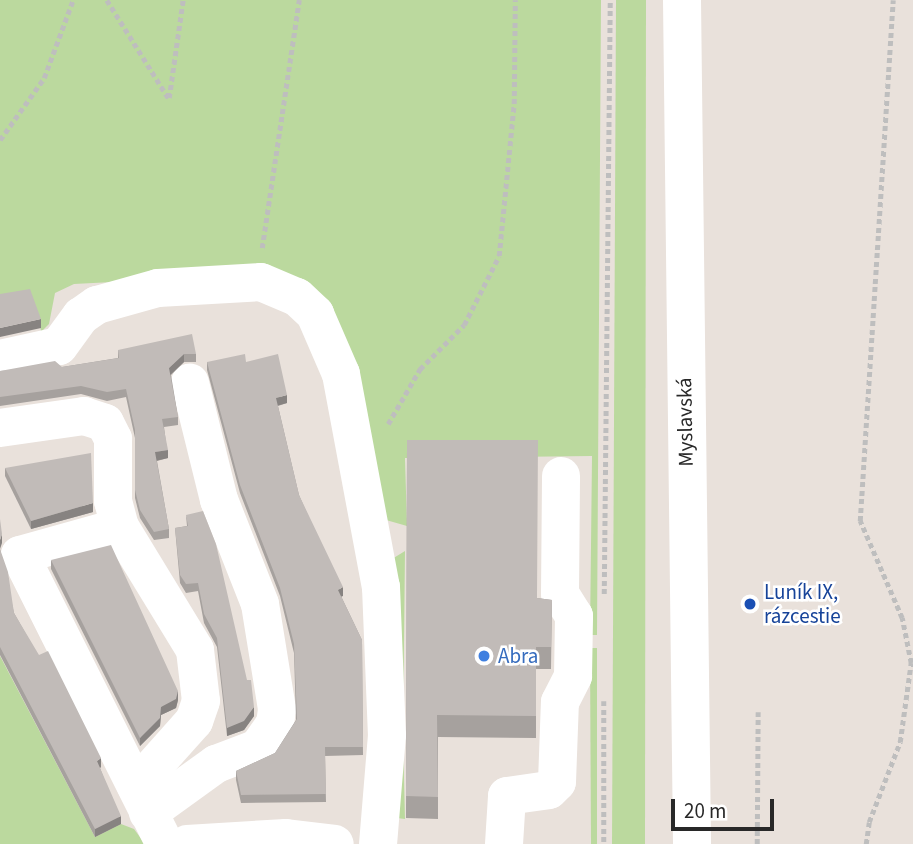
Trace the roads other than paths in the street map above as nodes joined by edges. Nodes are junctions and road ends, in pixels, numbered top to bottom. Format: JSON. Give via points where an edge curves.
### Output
{"nodes":[{"id":1,"x":682,"y":0,"type":"edge"},
{"id":2,"x":0,"y":359,"type":"edge"},
{"id":3,"x":190,"y":383,"type":"dead end"},
{"id":4,"x":0,"y":428,"type":"edge"},
{"id":5,"x":561,"y":475,"type":"dead end"},
{"id":6,"x":120,"y":527,"type":"junction"},
{"id":7,"x":160,"y":829,"type":"edge"},
{"id":8,"x":696,"y":832,"type":"edge"},
{"id":9,"x":335,"y":844,"type":"edge"},
{"id":10,"x":378,"y":844,"type":"edge"},
{"id":11,"x":504,"y":844,"type":"edge"}],
"edges":[{"from":1,"to":8,"type":"street","name":"Myslavská"},
{"from":2,"to":10,"type":"street","via":[[59,346],[81,316],[131,293],[261,282],[306,303],[330,342],[390,539],[381,587],[387,735]]},
{"from":3,"to":7,"type":"street","via":[[219,500],[260,604],[277,709],[275,724],[258,748],[216,764]]},
{"from":4,"to":6,"type":"street","via":[[84,416],[105,423],[113,439],[113,500]]},
{"from":5,"to":11,"type":"street","via":[[560,594],[574,616],[573,676],[560,702],[557,782],[549,789],[507,796]]},
{"from":6,"to":7,"type":"street","via":[[189,636],[200,673],[201,701]]},
{"from":6,"to":7,"type":"street","via":[[20,555]]},
{"from":7,"to":9,"type":"street"}]}
